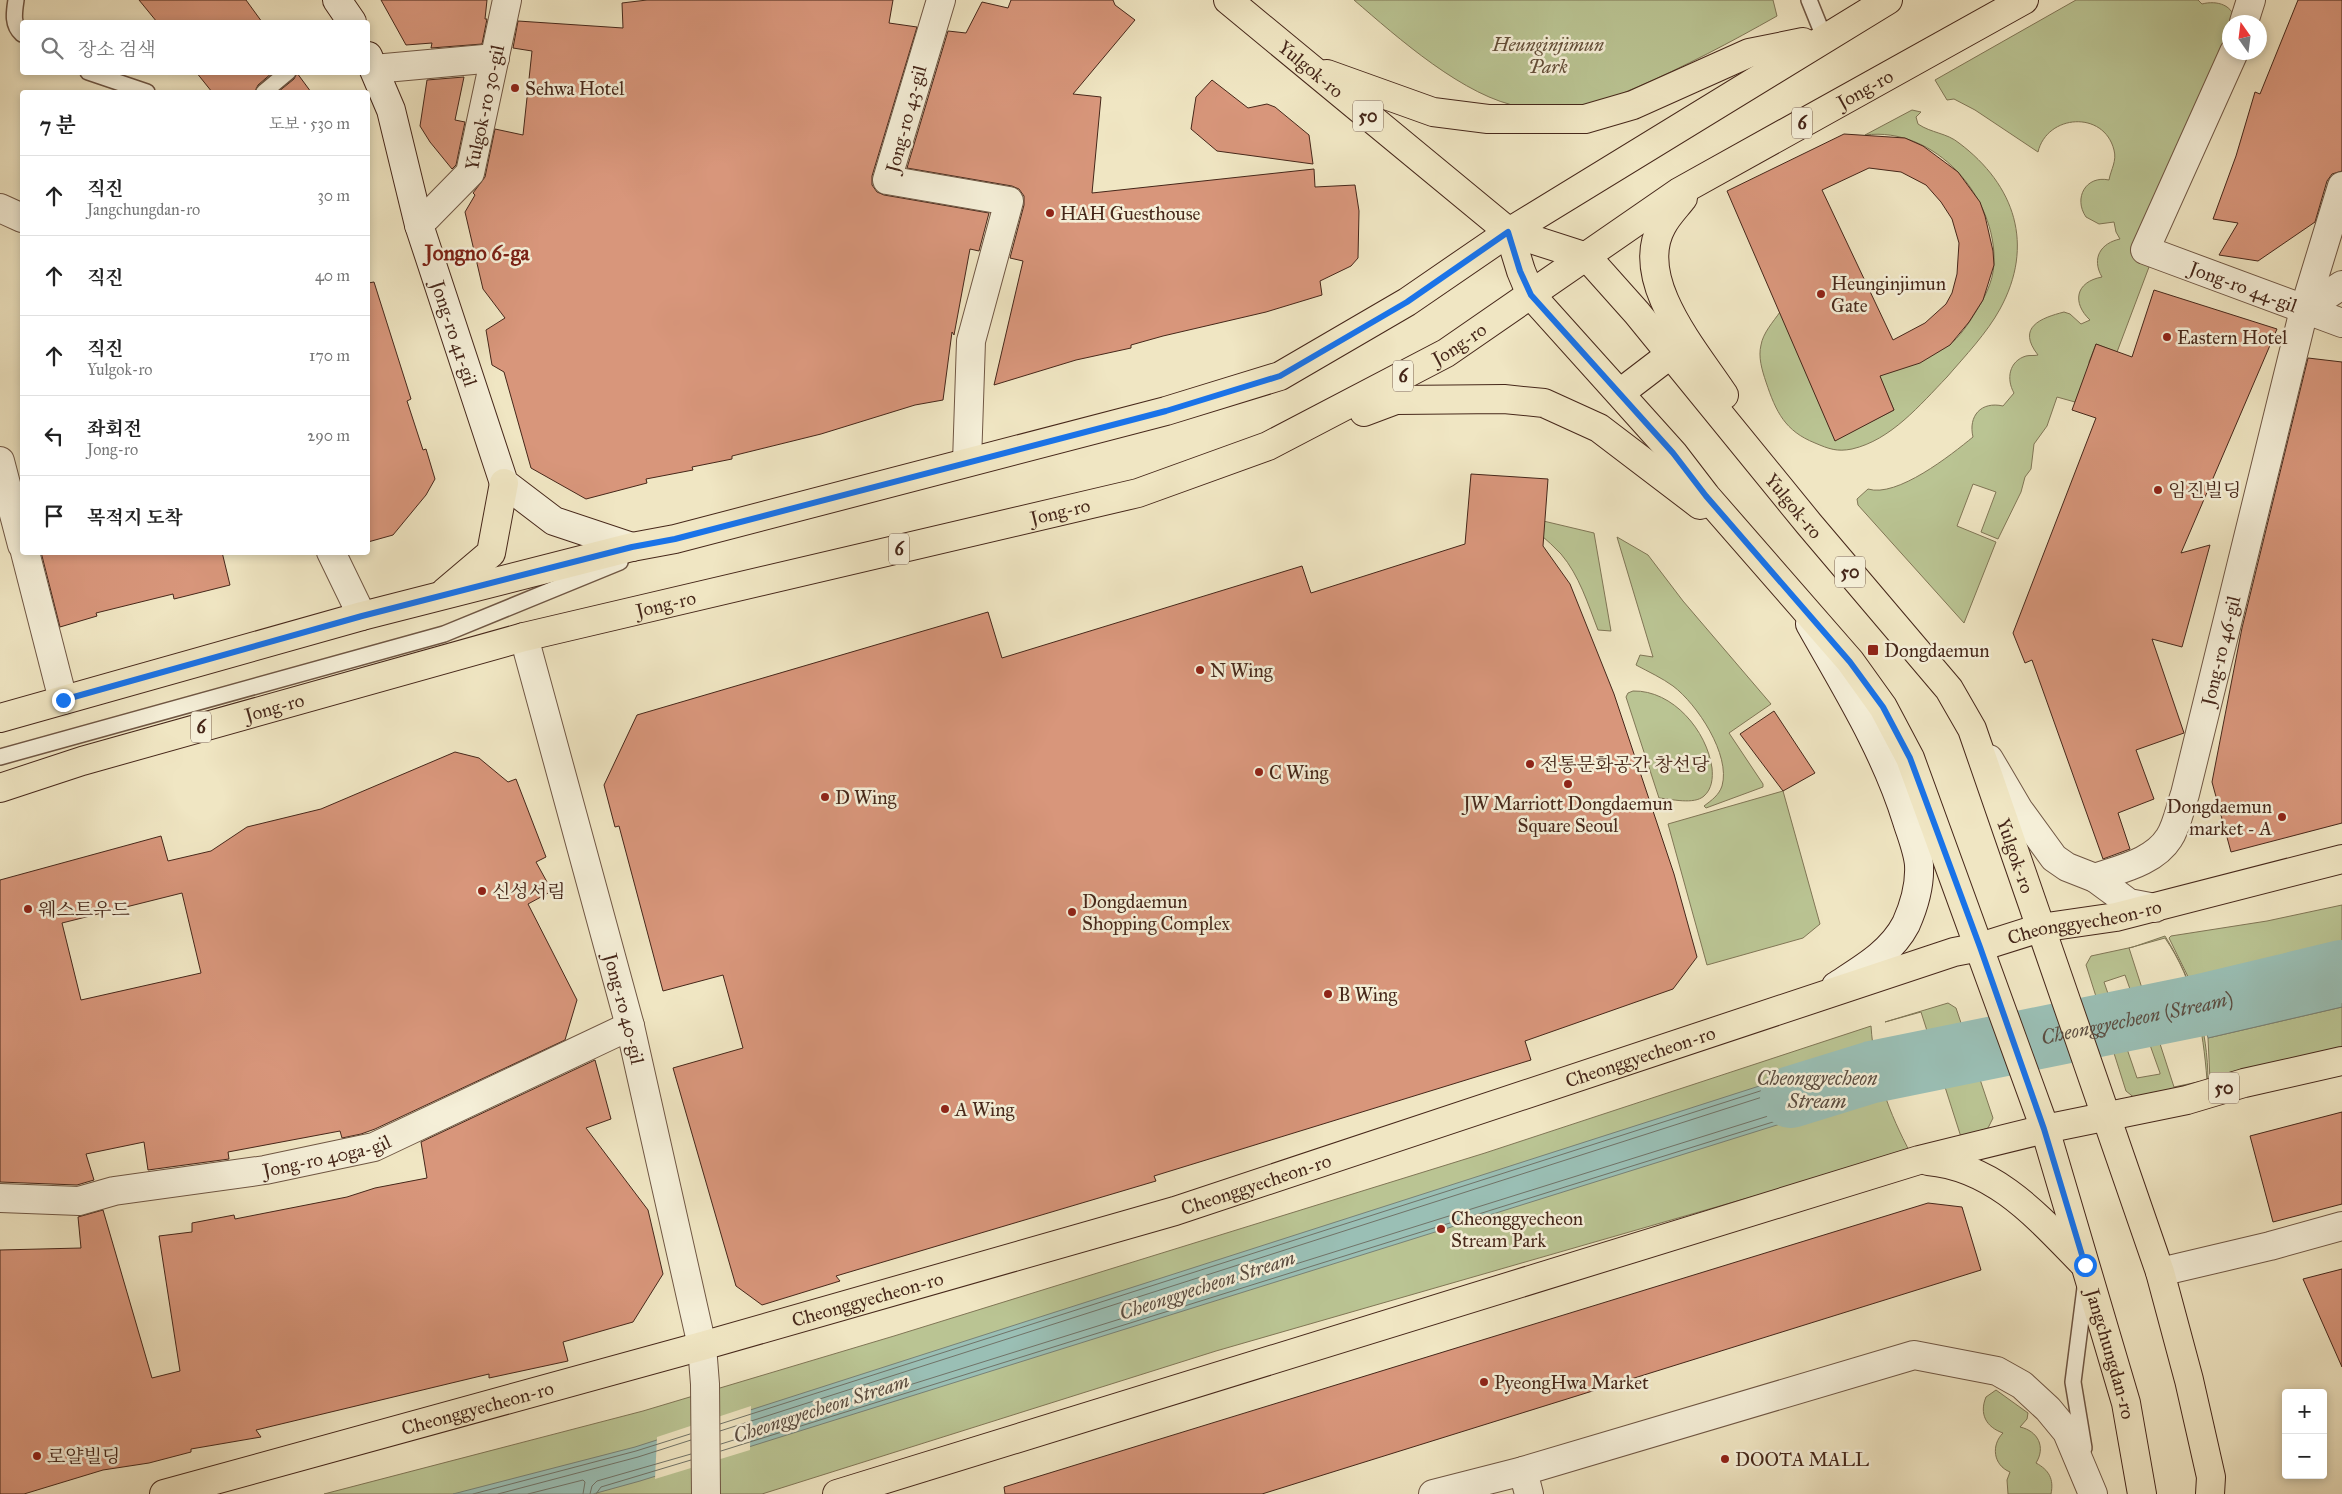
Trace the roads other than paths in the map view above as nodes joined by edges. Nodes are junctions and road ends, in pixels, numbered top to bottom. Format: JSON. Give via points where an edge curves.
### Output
{"nodes":[{"id":1,"x":16,"y":0,"type":"edge"},
{"id":2,"x":507,"y":0,"type":"edge"},
{"id":3,"x":941,"y":0,"type":"edge"},
{"id":4,"x":1228,"y":0,"type":"edge"},
{"id":5,"x":1809,"y":0,"type":"edge"},
{"id":6,"x":1888,"y":0,"type":"edge"},
{"id":7,"x":2024,"y":0,"type":"edge"},
{"id":8,"x":2251,"y":0,"type":"edge"},
{"id":9,"x":2246,"y":15,"type":"edge"},
{"id":10,"x":20,"y":32,"type":"edge"},
{"id":11,"x":1824,"y":37,"type":"junction"},
{"id":12,"x":495,"y":58,"type":"junction"},
{"id":13,"x":2230,"y":60,"type":"edge"},
{"id":14,"x":371,"y":62,"type":"edge"},
{"id":15,"x":1310,"y":68,"type":"junction"},
{"id":16,"x":97,"y":75,"type":"edge"},
{"id":17,"x":284,"y":75,"type":"edge"},
{"id":18,"x":141,"y":90,"type":"edge"},
{"id":19,"x":266,"y":90,"type":"edge"},
{"id":20,"x":1699,"y":180,"type":"junction"},
{"id":21,"x":2342,"y":186,"type":"edge"},
{"id":22,"x":0,"y":208,"type":"edge"},
{"id":23,"x":20,"y":217,"type":"edge"},
{"id":24,"x":419,"y":225,"type":"junction"},
{"id":25,"x":1508,"y":232,"type":"junction"},
{"id":26,"x":1587,"y":257,"type":"junction"},
{"id":27,"x":2342,"y":285,"type":"edge"},
{"id":28,"x":1531,"y":295,"type":"junction"},
{"id":29,"x":2304,"y":310,"type":"junction"},
{"id":30,"x":2342,"y":323,"type":"edge"},
{"id":31,"x":1671,"y":354,"type":"junction"},
{"id":32,"x":1620,"y":393,"type":"junction"},
{"id":33,"x":1268,"y":446,"type":"junction"},
{"id":34,"x":967,"y":462,"type":"junction"},
{"id":35,"x":3,"y":471,"type":"edge"},
{"id":36,"x":504,"y":483,"type":"junction"},
{"id":37,"x":1809,"y":524,"type":"junction"},
{"id":38,"x":20,"y":537,"type":"edge"},
{"id":39,"x":675,"y":539,"type":"junction"},
{"id":40,"x":1752,"y":546,"type":"junction"},
{"id":41,"x":632,"y":547,"type":"junction"},
{"id":42,"x":25,"y":555,"type":"edge"},
{"id":43,"x":332,"y":555,"type":"edge"},
{"id":44,"x":1793,"y":594,"type":"junction"},
{"id":45,"x":440,"y":596,"type":"junction"},
{"id":46,"x":362,"y":616,"type":"junction"},
{"id":47,"x":524,"y":637,"type":"junction"},
{"id":48,"x":63,"y":700,"type":"junction"},
{"id":49,"x":0,"y":718,"type":"edge"},
{"id":50,"x":1972,"y":729,"type":"junction"},
{"id":51,"x":0,"y":757,"type":"edge"},
{"id":52,"x":82,"y":761,"type":"junction"},
{"id":53,"x":0,"y":779,"type":"edge"},
{"id":54,"x":0,"y":788,"type":"edge"},
{"id":55,"x":2342,"y":860,"type":"edge"},
{"id":56,"x":2095,"y":878,"type":"junction"},
{"id":57,"x":2155,"y":908,"type":"junction"},
{"id":58,"x":2040,"y":928,"type":"junction"},
{"id":59,"x":1980,"y":947,"type":"junction"},
{"id":60,"x":1823,"y":995,"type":"junction"},
{"id":61,"x":630,"y":1026,"type":"junction"},
{"id":62,"x":2342,"y":1061,"type":"edge"},
{"id":63,"x":2108,"y":1118,"type":"junction"},
{"id":64,"x":2044,"y":1129,"type":"junction"},
{"id":65,"x":1919,"y":1160,"type":"junction"},
{"id":66,"x":0,"y":1198,"type":"edge"},
{"id":67,"x":2342,"y":1226,"type":"edge"},
{"id":68,"x":2086,"y":1269,"type":"junction"},
{"id":69,"x":2160,"y":1272,"type":"junction"},
{"id":70,"x":702,"y":1346,"type":"junction"},
{"id":71,"x":1526,"y":1482,"type":"edge"},
{"id":72,"x":2213,"y":1488,"type":"edge"},
{"id":73,"x":164,"y":1494,"type":"edge"},
{"id":74,"x":706,"y":1494,"type":"edge"},
{"id":75,"x":837,"y":1494,"type":"edge"},
{"id":76,"x":1433,"y":1494,"type":"edge"},
{"id":77,"x":2093,"y":1494,"type":"edge"},
{"id":78,"x":2142,"y":1494,"type":"edge"}],
"edges":[{"from":1,"to":10,"type":"lane","via":[[15,21]]},
{"from":2,"to":12,"type":"street","name":"Yulgok-ro 30-gil"},
{"from":3,"to":34,"type":"street","name":"Jong-ro 43-gil","via":[[887,180],[1009,201],[971,341]]},
{"from":4,"to":15,"type":"main road","name":"Yulgok-ro","number":"50"},
{"from":5,"to":11,"type":"lane"},
{"from":6,"to":11,"type":"main road"},
{"from":7,"to":20,"type":"main road","name":"Jong-ro","number":"6"},
{"from":8,"to":9,"type":"street"},
{"from":11,"to":15,"type":"main road","via":[[1749,53],[1633,105],[1585,119],[1488,119],[1433,112]]},
{"from":11,"to":25,"type":"main road"},
{"from":12,"to":14,"type":"street","name":"Jong-ro 41-gil"},
{"from":12,"to":24,"type":"street","name":"Yulgok-ro 30-gil","via":[[470,173]]},
{"from":13,"to":29,"type":"street","name":"Jong-ro 44-gil","via":[[2145,250]]},
{"from":14,"to":24,"type":"street","name":"Jong-ro 41-gil","via":[[391,110]]},
{"from":15,"to":25,"type":"main road","name":"Yulgok-ro","number":"50"},
{"from":16,"to":18,"type":"lane"},
{"from":17,"to":19,"type":"lane"},
{"from":20,"to":26,"type":"main road","name":"Jong-ro","number":"6"},
{"from":20,"to":37,"type":"main road","via":[[1661,227],[1654,255],[1656,281],[1666,305]]},
{"from":21,"to":29,"type":"street","name":"Jong-ro 46-gil"},
{"from":22,"to":23,"type":"street"},
{"from":24,"to":36,"type":"street","name":"Jong-ro 41-gil"},
{"from":25,"to":26,"type":"main road","name":"Yulgok-ro"},
{"from":25,"to":28,"type":"main road"},
{"from":25,"to":34,"type":"main road","via":[[1407,302],[1280,376],[1166,411]]},
{"from":26,"to":28,"type":"main road","name":"Jong-ro","number":"6"},
{"from":26,"to":31,"type":"main road","name":"Yulgok-ro","number":"50"},
{"from":27,"to":29,"type":"street"},
{"from":28,"to":32,"type":"main road"},
{"from":28,"to":33,"type":"main road","name":"Jong-ro","number":"6","via":[[1446,354]]},
{"from":29,"to":30,"type":"street","name":"Jong-ro 44-gil"},
{"from":29,"to":56,"type":"street","name":"Jong-ro 46-gil","via":[[2185,794],[2170,837],[2161,848],[2138,863]]},
{"from":31,"to":32,"type":"main road"},
{"from":31,"to":37,"type":"main road","name":"Yulgok-ro","number":"50"},
{"from":32,"to":40,"type":"main road"},
{"from":33,"to":40,"type":"main road","via":[[1396,400],[1504,399],[1544,403],[1599,428]]},
{"from":33,"to":47,"type":"main road","name":"Jong-ro","number":"6","via":[[1138,493]]},
{"from":34,"to":39,"type":"main road"},
{"from":35,"to":38,"type":"street"},
{"from":36,"to":41,"type":"street","via":[[554,521]]},
{"from":36,"to":45,"type":"main road","via":[[491,553]]},
{"from":37,"to":50,"type":"main road","name":"Yulgok-ro","number":"50","via":[[1948,689]]},
{"from":39,"to":41,"type":"main road"},
{"from":39,"to":51,"type":"lane","via":[[444,634]]},
{"from":40,"to":44,"type":"main road"},
{"from":41,"to":45,"type":"main road"},
{"from":42,"to":48,"type":"street"},
{"from":43,"to":46,"type":"street"},
{"from":44,"to":59,"type":"main road","via":[[1883,707],[1910,758]]},
{"from":44,"to":60,"type":"street","via":[[1882,753],[1900,798],[1919,863],[1914,902],[1906,924],[1894,942],[1870,965]]},
{"from":45,"to":46,"type":"main road"},
{"from":46,"to":48,"type":"main road"},
{"from":47,"to":52,"type":"main road","name":"Jong-ro","number":"6"},
{"from":47,"to":61,"type":"street","name":"Jong-ro 40-gil"},
{"from":48,"to":49,"type":"main road"},
{"from":50,"to":56,"type":"street","via":[[2019,810],[2054,858]]},
{"from":50,"to":58,"type":"main road","name":"Yulgok-ro","number":"50"},
{"from":52,"to":53,"type":"lane"},
{"from":52,"to":54,"type":"main road","name":"Jong-ro","number":"6"},
{"from":55,"to":57,"type":"main road","name":"Cheonggyecheon-ro"},
{"from":56,"to":57,"type":"street","via":[[2129,903]]},
{"from":57,"to":58,"type":"main road","name":"Cheonggyecheon-ro","via":[[2116,918]]},
{"from":58,"to":59,"type":"main road","name":"Cheonggyecheon-ro"},
{"from":58,"to":63,"type":"main road"},
{"from":59,"to":60,"type":"main road","name":"Cheonggyecheon-ro","via":[[1954,952]]},
{"from":59,"to":64,"type":"main road","name":"Jangchungdan-ro"},
{"from":60,"to":70,"type":"main road","name":"Cheonggyecheon-ro","via":[[1175,1211]]},
{"from":61,"to":66,"type":"street","name":"Jong-ro 40ga-gil","via":[[374,1147],[265,1170],[114,1191],[79,1201]]},
{"from":61,"to":70,"type":"street","name":"Jong-ro 40-gil"},
{"from":62,"to":63,"type":"main road","number":"50"},
{"from":63,"to":64,"type":"main road","number":"50"},
{"from":63,"to":69,"type":"main road"},
{"from":64,"to":65,"type":"main road"},
{"from":64,"to":68,"type":"main road","name":"Jangchungdan-ro"},
{"from":65,"to":68,"type":"main road","via":[[1948,1163],[1976,1172],[2003,1188],[2033,1212]]},
{"from":65,"to":75,"type":"main road"},
{"from":67,"to":69,"type":"street"},
{"from":68,"to":77,"type":"lane","via":[[2073,1382]]},
{"from":68,"to":78,"type":"main road","name":"Jangchungdan-ro","via":[[2126,1402]]},
{"from":69,"to":72,"type":"main road"},
{"from":70,"to":73,"type":"main road","name":"Cheonggyecheon-ro"},
{"from":70,"to":74,"type":"street","name":"Jong-ro 40-gil"},
{"from":71,"to":76,"type":"street"},
{"from":71,"to":77,"type":"street","via":[[1914,1355],[1997,1371],[2022,1385],[2067,1432]]}]}
